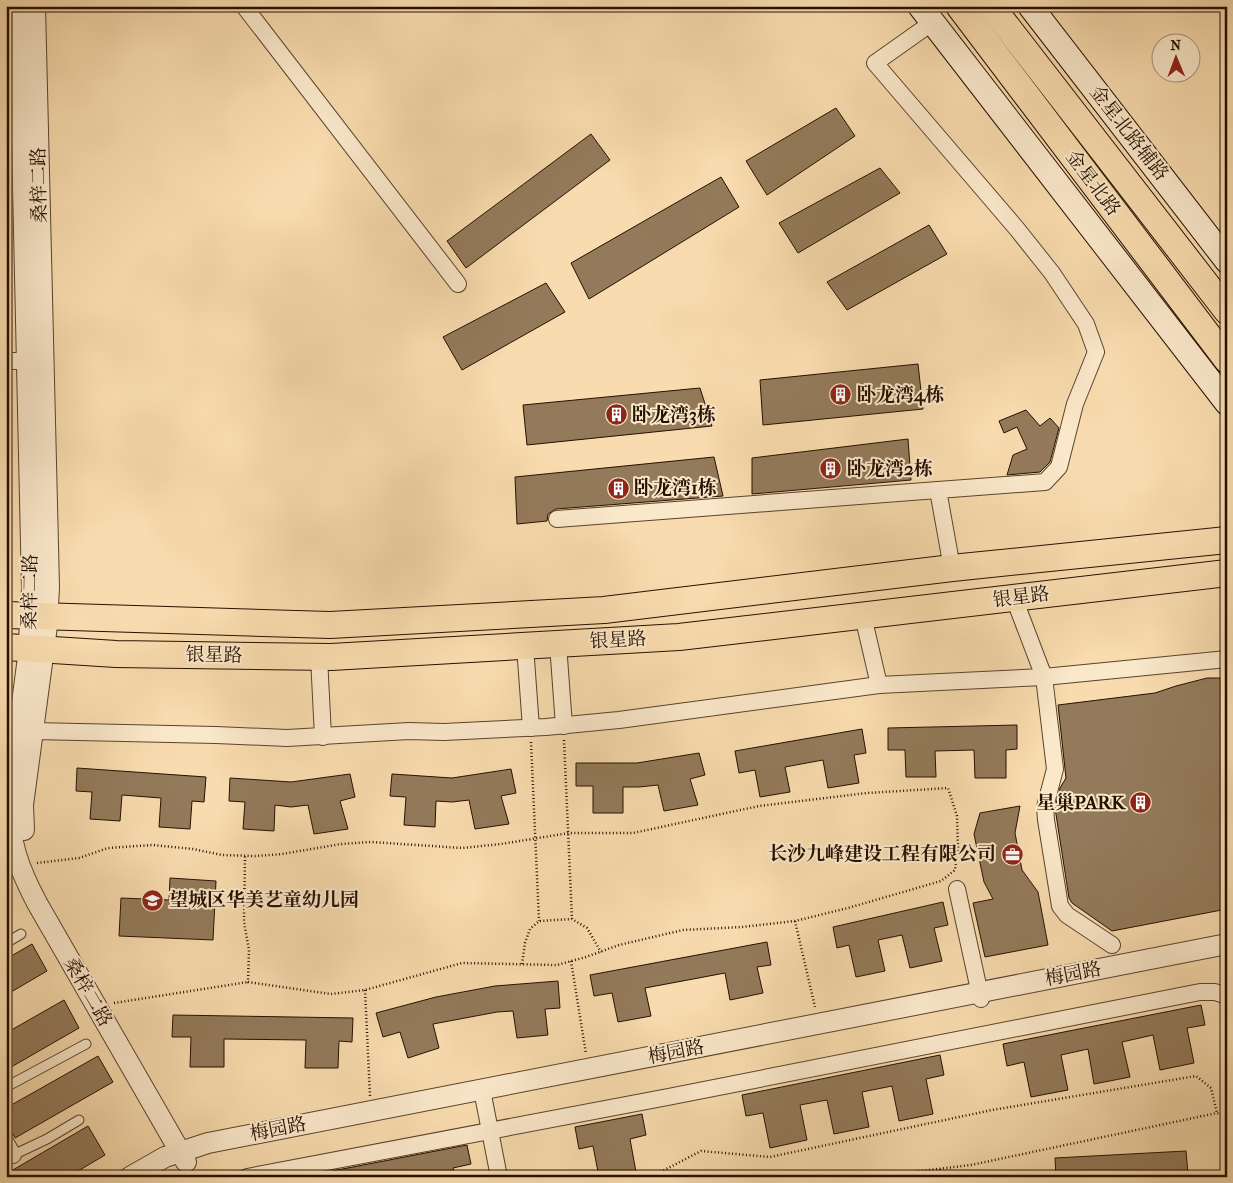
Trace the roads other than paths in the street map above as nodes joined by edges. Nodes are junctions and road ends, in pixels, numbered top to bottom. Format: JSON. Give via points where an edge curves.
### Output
{"nodes":[{"id":1,"x":19,"y":6,"type":"edge"},
{"id":2,"x":35,"y":6,"type":"edge"},
{"id":3,"x":244,"y":6,"type":"edge"},
{"id":4,"x":959,"y":6,"type":"edge"},
{"id":5,"x":991,"y":6,"type":"edge"},
{"id":6,"x":1030,"y":6,"type":"edge"},
{"id":7,"x":927,"y":14,"type":"edge"},
{"id":8,"x":1227,"y":261,"type":"edge"},
{"id":9,"x":458,"y":284,"type":"dead end"},
{"id":10,"x":1227,"y":311,"type":"edge"},
{"id":11,"x":1227,"y":360,"type":"edge"},
{"id":12,"x":6,"y":361,"type":"edge"},
{"id":13,"x":27,"y":361,"type":"junction"},
{"id":14,"x":1227,"y":403,"type":"edge"},
{"id":15,"x":938,"y":490,"type":"junction"},
{"id":16,"x":557,"y":520,"type":"dead end"},
{"id":17,"x":1227,"y":540,"type":"edge"},
{"id":18,"x":952,"y":568,"type":"junction"},
{"id":19,"x":1227,"y":573,"type":"edge"},
{"id":20,"x":1014,"y":598,"type":"junction"},
{"id":21,"x":28,"y":616,"type":"edge"},
{"id":22,"x":863,"y":616,"type":"junction"},
{"id":23,"x":558,"y":644,"type":"junction"},
{"id":24,"x":525,"y":646,"type":"junction"},
{"id":25,"x":26,"y":648,"type":"edge"},
{"id":26,"x":319,"y":657,"type":"junction"},
{"id":27,"x":1227,"y":659,"type":"edge"},
{"id":28,"x":1044,"y":677,"type":"junction"},
{"id":29,"x":878,"y":685,"type":"junction"},
{"id":30,"x":564,"y":726,"type":"junction"},
{"id":31,"x":531,"y":728,"type":"junction"},
{"id":32,"x":33,"y":732,"type":"junction"},
{"id":33,"x":323,"y":737,"type":"junction"},
{"id":34,"x":957,"y":889,"type":"dead end"},
{"id":35,"x":21,"y":934,"type":"dead end"},
{"id":36,"x":6,"y":942,"type":"edge"},
{"id":37,"x":1227,"y":944,"type":"edge"},
{"id":38,"x":1112,"y":945,"type":"dead end"},
{"id":39,"x":1227,"y":951,"type":"edge"},
{"id":40,"x":981,"y":996,"type":"junction"},
{"id":41,"x":1227,"y":996,"type":"edge"},
{"id":42,"x":86,"y":1044,"type":"dead end"},
{"id":43,"x":6,"y":1087,"type":"edge"},
{"id":44,"x":483,"y":1093,"type":"junction"},
{"id":45,"x":79,"y":1120,"type":"dead end"},
{"id":46,"x":490,"y":1129,"type":"junction"},
{"id":47,"x":8,"y":1152,"type":"edge"},
{"id":48,"x":188,"y":1155,"type":"junction"},
{"id":49,"x":130,"y":1177,"type":"edge"},
{"id":50,"x":157,"y":1177,"type":"edge"},
{"id":51,"x":247,"y":1177,"type":"edge"},
{"id":52,"x":499,"y":1177,"type":"edge"}],
"edges":[{"from":1,"to":13,"type":"street","name":"桑梓二路"},
{"from":2,"to":21,"type":"street","name":"桑梓二路","via":[[48,568]]},
{"from":3,"to":9,"type":"street"},
{"from":4,"to":11,"type":"main road","name":"金星北路"},
{"from":5,"to":10,"type":"main road","name":"金星北路"},
{"from":6,"to":8,"type":"main road","name":"金星北路辅路"},
{"from":7,"to":14,"type":"main road"},
{"from":7,"to":15,"type":"street","via":[[875,63],[1052,273],[1086,324],[1096,352],[1075,404],[1060,467],[1045,482]]},
{"from":12,"to":13,"type":"street"},
{"from":13,"to":21,"type":"street","name":"桑梓二路","via":[[32,589]]},
{"from":15,"to":16,"type":"street"},
{"from":15,"to":18,"type":"street"},
{"from":17,"to":18,"type":"main road","name":"银星路"},
{"from":18,"to":21,"type":"main road","name":"银星路","via":[[604,610],[330,625]]},
{"from":19,"to":20,"type":"main road","name":"银星路"},
{"from":20,"to":22,"type":"main road","name":"银星路"},
{"from":20,"to":28,"type":"street"},
{"from":21,"to":25,"type":"street","name":"桑梓二路"},
{"from":22,"to":23,"type":"main road","name":"银星路","via":[[679,637]]},
{"from":22,"to":29,"type":"street"},
{"from":23,"to":24,"type":"main road","name":"银星路"},
{"from":23,"to":30,"type":"street"},
{"from":24,"to":26,"type":"main road","name":"银星路"},
{"from":24,"to":31,"type":"street"},
{"from":25,"to":26,"type":"main road","name":"银星路","via":[[116,654]]},
{"from":25,"to":32,"type":"street","name":"桑梓二路"},
{"from":25,"to":48,"type":"street","name":"桑梓二路","via":[[9,821],[16,856],[37,903]]},
{"from":26,"to":33,"type":"street"},
{"from":27,"to":28,"type":"street"},
{"from":28,"to":29,"type":"street"},
{"from":28,"to":38,"type":"street","via":[[1055,769],[1045,807],[1060,906],[1067,915]]},
{"from":29,"to":30,"type":"street"},
{"from":30,"to":31,"type":"street"},
{"from":31,"to":33,"type":"street"},
{"from":32,"to":33,"type":"street"},
{"from":32,"to":48,"type":"street","name":"桑梓二路","via":[[23,805],[24,839],[49,897],[110,1003]]},
{"from":34,"to":40,"type":"street"},
{"from":35,"to":36,"type":"lane"},
{"from":37,"to":40,"type":"street","name":"梅园路"},
{"from":39,"to":40,"type":"street","name":"梅园路"},
{"from":40,"to":44,"type":"street","name":"梅园路"},
{"from":40,"to":44,"type":"street","name":"梅园路","via":[[819,1024]]},
{"from":41,"to":46,"type":"street","via":[[1200,992]]},
{"from":42,"to":43,"type":"lane"},
{"from":44,"to":46,"type":"street"},
{"from":44,"to":48,"type":"street","name":"梅园路"},
{"from":44,"to":48,"type":"street","name":"梅园路","via":[[208,1143]]},
{"from":45,"to":47,"type":"lane"},
{"from":46,"to":51,"type":"street"},
{"from":46,"to":52,"type":"street"},
{"from":48,"to":49,"type":"street","name":"梅园路","via":[[165,1157]]},
{"from":48,"to":50,"type":"street","name":"梅园路"}]}
